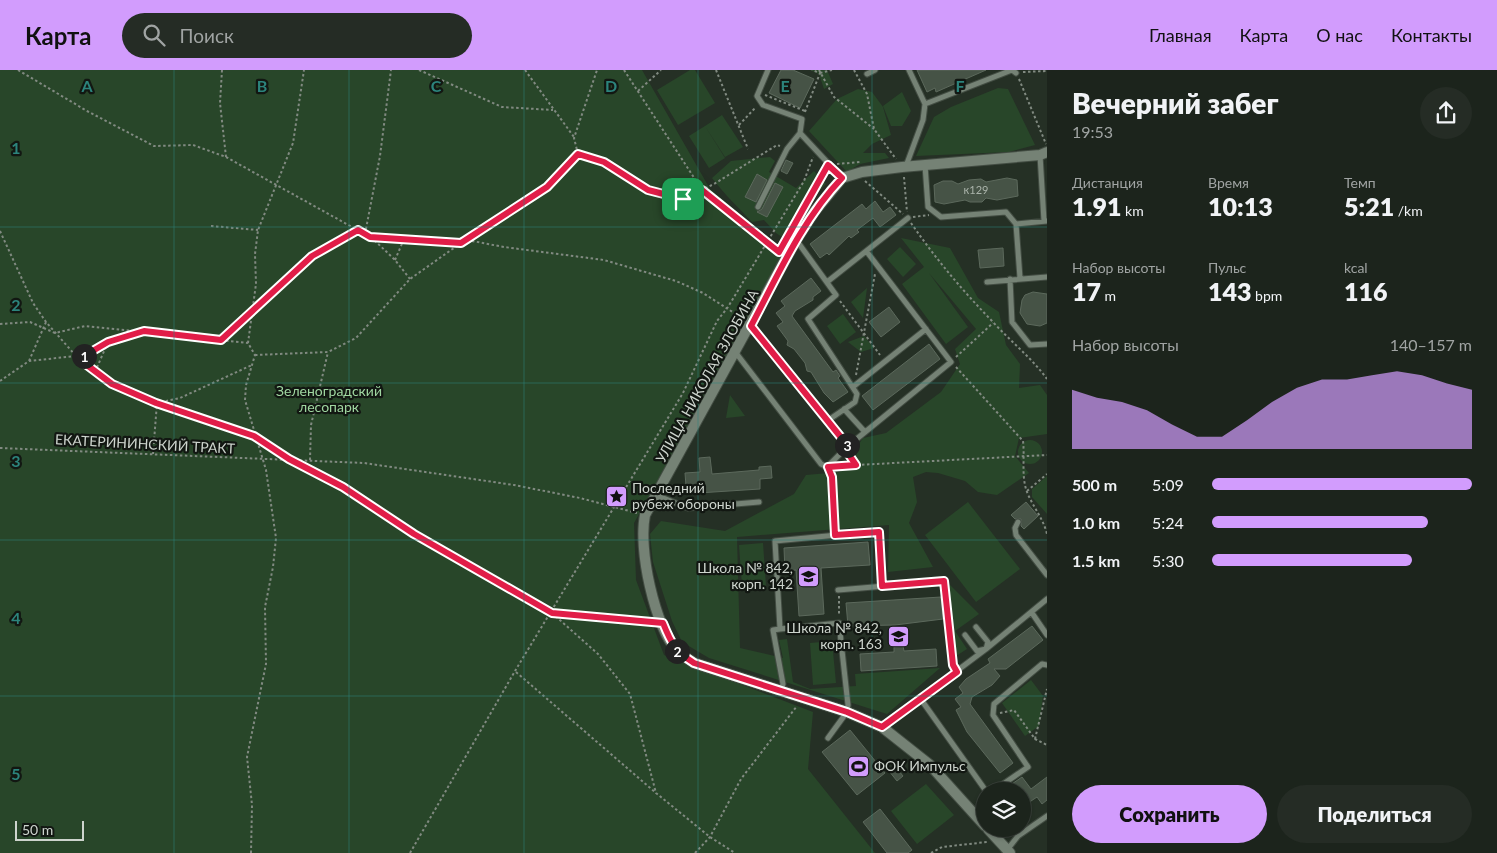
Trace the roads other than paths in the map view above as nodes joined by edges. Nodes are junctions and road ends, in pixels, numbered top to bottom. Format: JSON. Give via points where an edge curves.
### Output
{"nodes":[{"id":1,"x":768,"y":70,"type":"edge"},
{"id":2,"x":875,"y":70,"type":"edge"},
{"id":3,"x":909,"y":70,"type":"edge"},
{"id":4,"x":1016,"y":73,"type":"road end"},
{"id":5,"x":866,"y":74,"type":"dead end"},
{"id":6,"x":925,"y":104,"type":"junction"},
{"id":7,"x":800,"y":133,"type":"junction"},
{"id":8,"x":1042,"y":151,"type":"edge"},
{"id":9,"x":903,"y":163,"type":"junction"},
{"id":10,"x":925,"y":165,"type":"junction"},
{"id":11,"x":842,"y":178,"type":"junction"},
{"id":12,"x":758,"y":207,"type":"dead end"},
{"id":13,"x":908,"y":218,"type":"road end"},
{"id":14,"x":1045,"y":221,"type":"edge"},
{"id":15,"x":1016,"y":224,"type":"junction"},
{"id":16,"x":796,"y":240,"type":"junction"},
{"id":17,"x":867,"y":252,"type":"junction"},
{"id":18,"x":1047,"y":277,"type":"edge"},
{"id":19,"x":1020,"y":278,"type":"junction"},
{"id":20,"x":1010,"y":279,"type":"junction"},
{"id":21,"x":827,"y":282,"type":"junction"},
{"id":22,"x":987,"y":282,"type":"dead end"},
{"id":23,"x":747,"y":322,"type":"junction"},
{"id":24,"x":926,"y":329,"type":"junction"},
{"id":25,"x":1047,"y":344,"type":"edge"},
{"id":26,"x":736,"y":353,"type":"junction"},
{"id":27,"x":854,"y":386,"type":"junction"},
{"id":28,"x":844,"y":409,"type":"junction"},
{"id":29,"x":827,"y":420,"type":"junction"},
{"id":30,"x":864,"y":432,"type":"junction"},
{"id":31,"x":846,"y":447,"type":"junction"},
{"id":32,"x":656,"y":495,"type":"junction"},
{"id":33,"x":759,"y":502,"type":"dead end"},
{"id":34,"x":1018,"y":522,"type":"dead end"},
{"id":35,"x":1047,"y":574,"type":"edge"},
{"id":36,"x":882,"y":586,"type":"junction"},
{"id":37,"x":838,"y":590,"type":"road end"},
{"id":38,"x":1047,"y":599,"type":"edge"},
{"id":39,"x":1032,"y":613,"type":"junction"},
{"id":40,"x":976,"y":627,"type":"dead end"},
{"id":41,"x":780,"y":629,"type":"junction"},
{"id":42,"x":965,"y":635,"type":"dead end"},
{"id":43,"x":1047,"y":635,"type":"edge"},
{"id":44,"x":986,"y":649,"type":"junction"},
{"id":45,"x":1047,"y":665,"type":"edge"},
{"id":46,"x":957,"y":672,"type":"junction"},
{"id":47,"x":781,"y":691,"type":"junction"},
{"id":48,"x":920,"y":698,"type":"junction"},
{"id":49,"x":847,"y":712,"type":"junction"},
{"id":50,"x":882,"y":727,"type":"junction"},
{"id":51,"x":828,"y":738,"type":"dead end"},
{"id":52,"x":980,"y":782,"type":"edge"},
{"id":53,"x":1006,"y":782,"type":"edge"},
{"id":54,"x":976,"y":816,"type":"edge"},
{"id":55,"x":1047,"y":816,"type":"edge"},
{"id":56,"x":1031,"y":827,"type":"edge"},
{"id":57,"x":995,"y":837,"type":"edge"},
{"id":58,"x":1017,"y":837,"type":"edge"},
{"id":59,"x":1008,"y":851,"type":"edge"}],
"edges":[{"from":1,"to":7,"type":"lane","via":[[757,96],[763,105],[802,119]]},
{"from":2,"to":5,"type":"lane"},
{"from":3,"to":6,"type":"lane"},
{"from":4,"to":6,"type":"lane","via":[[1012,70]]},
{"from":6,"to":9,"type":"lane","via":[[923,120]]},
{"from":7,"to":11,"type":"lane"},
{"from":7,"to":12,"type":"lane","via":[[787,149]]},
{"from":8,"to":10,"type":"street"},
{"from":8,"to":14,"type":"lane"},
{"from":9,"to":10,"type":"street"},
{"from":9,"to":11,"type":"street"},
{"from":10,"to":15,"type":"lane","via":[[928,207],[941,217],[1006,212]]},
{"from":11,"to":16,"type":"street","name":"УЛИЦА НИКОЛАЯ ЗЛОБИНА"},
{"from":13,"to":17,"type":"lane"},
{"from":14,"to":15,"type":"lane"},
{"from":15,"to":19,"type":"lane"},
{"from":16,"to":21,"type":"lane"},
{"from":16,"to":23,"type":"street","name":"УЛИЦА НИКОЛАЯ ЗЛОБИНА"},
{"from":17,"to":21,"type":"lane"},
{"from":17,"to":24,"type":"lane"},
{"from":18,"to":19,"type":"lane"},
{"from":19,"to":20,"type":"lane"},
{"from":20,"to":22,"type":"lane"},
{"from":20,"to":25,"type":"lane","via":[[1012,322],[1030,345]]},
{"from":21,"to":27,"type":"lane","via":[[836,295],[808,318]]},
{"from":23,"to":26,"type":"street","name":"УЛИЦА НИКОЛАЯ ЗЛОБИНА"},
{"from":23,"to":29,"type":"lane"},
{"from":24,"to":27,"type":"lane"},
{"from":24,"to":30,"type":"lane","via":[[951,362]]},
{"from":26,"to":31,"type":"lane","via":[[821,464],[828,467]]},
{"from":26,"to":32,"type":"street","name":"УЛИЦА НИКОЛАЯ ЗЛОБИНА"},
{"from":27,"to":28,"type":"lane","via":[[855,402]]},
{"from":28,"to":29,"type":"lane"},
{"from":28,"to":30,"type":"lane"},
{"from":29,"to":31,"type":"lane"},
{"from":30,"to":31,"type":"lane"},
{"from":32,"to":33,"type":"lane","via":[[688,508]]},
{"from":32,"to":47,"type":"street","name":"УЛИЦА НИКОЛАЯ ЗЛОБИНА","via":[[643,524],[644,560],[671,643],[694,663]]},
{"from":34,"to":35,"type":"lane","via":[[1016,535]]},
{"from":36,"to":37,"type":"lane"},
{"from":36,"to":41,"type":"lane","via":[[879,532],[776,541]]},
{"from":36,"to":46,"type":"lane","via":[[944,581],[953,665]]},
{"from":38,"to":39,"type":"lane"},
{"from":39,"to":43,"type":"lane"},
{"from":39,"to":44,"type":"lane"},
{"from":40,"to":44,"type":"lane","via":[[988,642]]},
{"from":41,"to":47,"type":"lane","via":[[774,630],[783,684]]},
{"from":41,"to":49,"type":"lane","via":[[839,623]]},
{"from":42,"to":44,"type":"lane","via":[[977,651]]},
{"from":44,"to":46,"type":"lane"},
{"from":45,"to":53,"type":"lane","via":[[1042,664],[994,704],[993,715],[1028,767]]},
{"from":46,"to":48,"type":"lane"},
{"from":47,"to":49,"type":"street","name":"УЛИЦА НИКОЛАЯ ЗЛОБИНА"},
{"from":48,"to":50,"type":"lane"},
{"from":48,"to":52,"type":"lane"},
{"from":49,"to":50,"type":"street","name":"УЛИЦА НИКОЛАЯ ЗЛОБИНА"},
{"from":49,"to":51,"type":"lane"},
{"from":50,"to":54,"type":"street","name":"УЛИЦА НИКОЛАЯ ЗЛОБИНА","via":[[930,765]]},
{"from":55,"to":56,"type":"lane"},
{"from":57,"to":59,"type":"street"},
{"from":58,"to":59,"type":"lane"}]}
